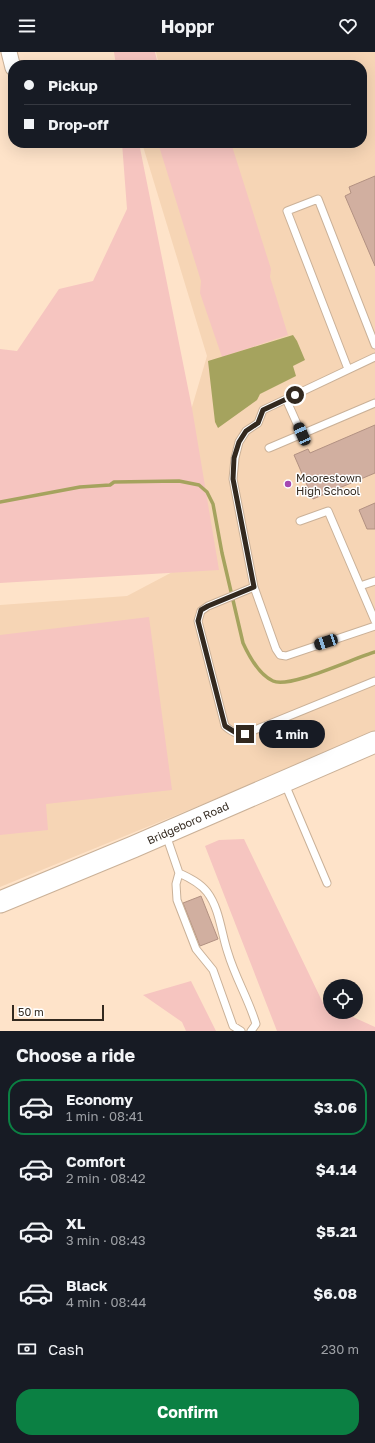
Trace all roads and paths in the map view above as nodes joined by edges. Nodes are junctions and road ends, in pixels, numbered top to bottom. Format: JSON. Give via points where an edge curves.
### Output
{"nodes":[{"id":1,"x":375,"y":345,"type":"edge"},
{"id":2,"x":375,"y":357,"type":"edge"},
{"id":3,"x":348,"y":369,"type":"junction"},
{"id":4,"x":286,"y":400,"type":"junction"},
{"id":5,"x":375,"y":403,"type":"edge"},
{"id":6,"x":302,"y":434,"type":"junction"},
{"id":7,"x":269,"y":448,"type":"dead end"},
{"id":8,"x":300,"y":521,"type":"dead end"},
{"id":9,"x":375,"y":581,"type":"edge"},
{"id":10,"x":360,"y":586,"type":"junction"},
{"id":11,"x":254,"y":587,"type":"junction"},
{"id":12,"x":375,"y":619,"type":"edge"},
{"id":13,"x":375,"y":626,"type":"edge"},
{"id":14,"x":375,"y":681,"type":"edge"},
{"id":15,"x":375,"y":742,"type":"edge"},
{"id":16,"x":284,"y":782,"type":"junction"},
{"id":17,"x":166,"y":833,"type":"junction"},
{"id":18,"x":179,"y":873,"type":"junction"},
{"id":19,"x":327,"y":883,"type":"dead end"},
{"id":20,"x":0,"y":902,"type":"edge"},
{"id":21,"x":241,"y":1031,"type":"edge"},
{"id":22,"x":250,"y":1031,"type":"edge"}],
"edges":[{"from":1,"to":3,"type":"lane","via":[[318,199],[287,211]]},
{"from":2,"to":3,"type":"lane"},
{"from":3,"to":4,"type":"lane"},
{"from":4,"to":6,"type":"lane"},
{"from":4,"to":11,"type":"lane","via":[[263,410],[258,423],[246,431],[239,442],[234,458],[233,479]]},
{"from":5,"to":6,"type":"lane"},
{"from":6,"to":7,"type":"lane"},
{"from":8,"to":10,"type":"lane","via":[[328,511]]},
{"from":9,"to":10,"type":"lane"},
{"from":10,"to":12,"type":"lane"},
{"from":11,"to":13,"type":"lane","via":[[280,655],[286,656]]},
{"from":11,"to":14,"type":"lane","via":[[201,610],[198,621],[225,726],[232,732],[245,734]]},
{"from":15,"to":16,"type":"main road","name":"Bridgeboro Road"},
{"from":16,"to":17,"type":"main road","name":"Bridgeboro Road"},
{"from":16,"to":19,"type":"lane"},
{"from":17,"to":18,"type":"lane"},
{"from":17,"to":20,"type":"main road","name":"Bridgeboro Road"},
{"from":18,"to":21,"type":"lane","via":[[176,884],[177,900],[196,949],[213,970],[233,1026]]},
{"from":18,"to":22,"type":"lane","via":[[200,885],[212,900],[221,922],[228,953],[256,1024]]}]}
